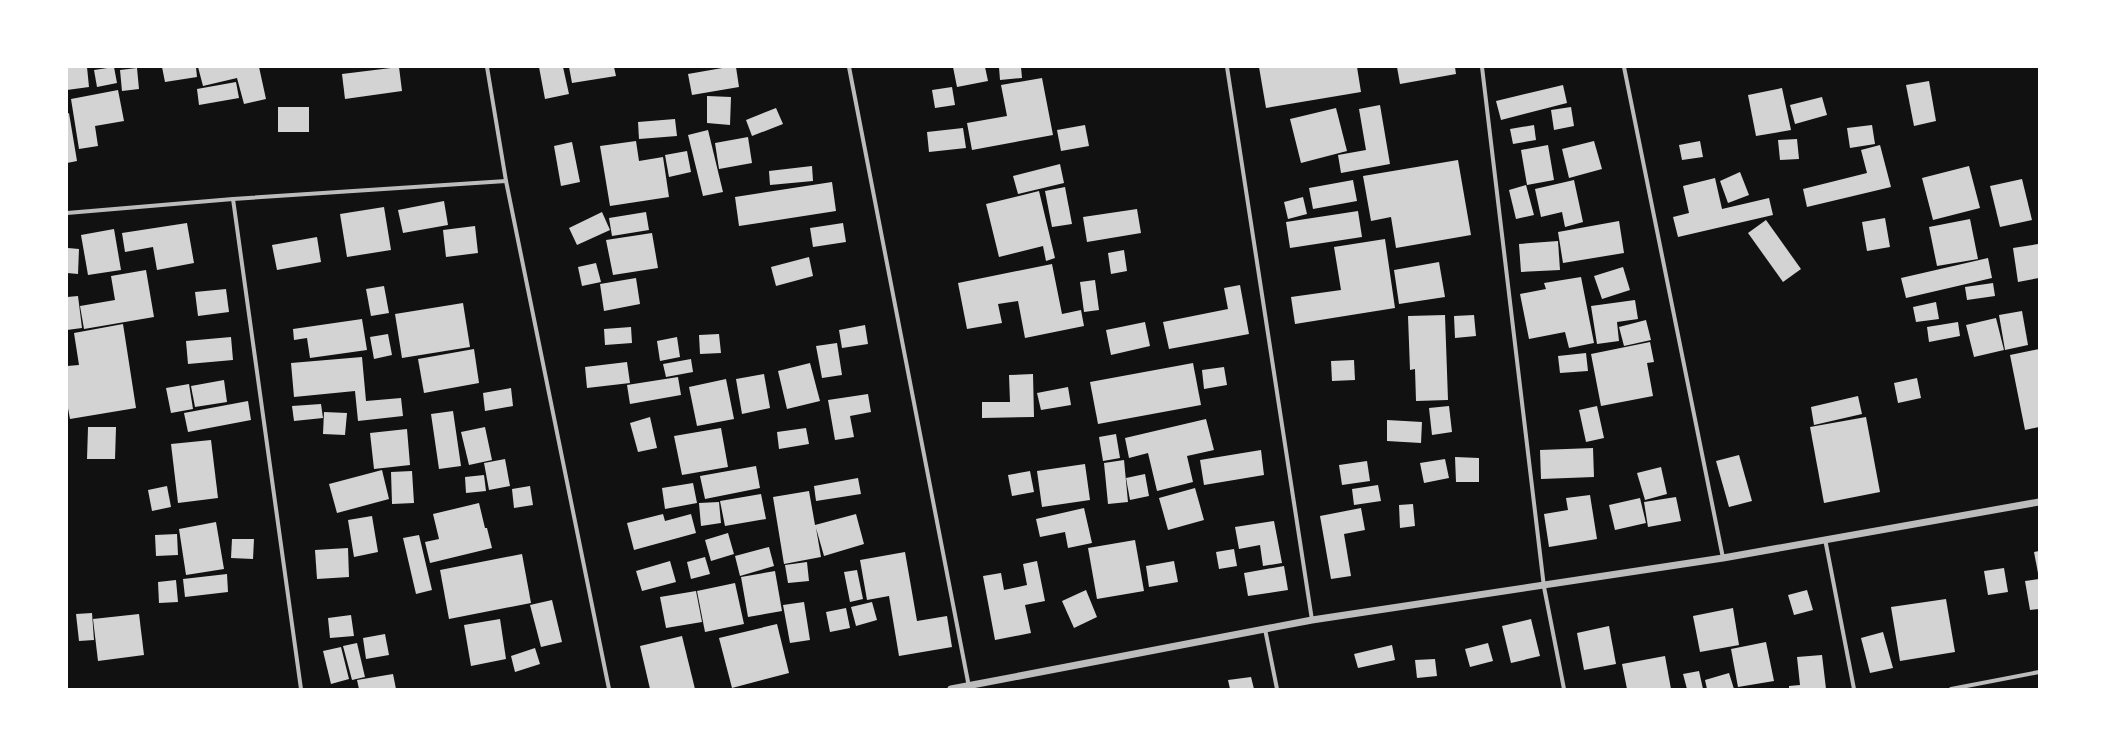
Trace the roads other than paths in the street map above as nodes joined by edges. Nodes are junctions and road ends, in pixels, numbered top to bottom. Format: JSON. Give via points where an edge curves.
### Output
{"nodes":[{"id":1,"x":487,"y":67,"type":"edge"},
{"id":2,"x":849,"y":67,"type":"edge"},
{"id":3,"x":1227,"y":67,"type":"edge"},
{"id":4,"x":1482,"y":67,"type":"edge"},
{"id":5,"x":1624,"y":67,"type":"edge"},
{"id":6,"x":506,"y":181,"type":"junction"},
{"id":7,"x":233,"y":200,"type":"junction"},
{"id":8,"x":67,"y":213,"type":"edge"},
{"id":9,"x":2039,"y":502,"type":"edge"},
{"id":10,"x":1825,"y":539,"type":"junction"},
{"id":11,"x":1723,"y":558,"type":"junction"},
{"id":12,"x":1544,"y":587,"type":"junction"},
{"id":13,"x":1312,"y":620,"type":"junction"},
{"id":14,"x":1265,"y":628,"type":"junction"},
{"id":15,"x":2039,"y":672,"type":"edge"},
{"id":16,"x":969,"y":687,"type":"edge"},
{"id":17,"x":301,"y":689,"type":"edge"},
{"id":18,"x":609,"y":689,"type":"edge"},
{"id":19,"x":950,"y":689,"type":"edge"},
{"id":20,"x":1277,"y":689,"type":"edge"},
{"id":21,"x":1564,"y":689,"type":"edge"},
{"id":22,"x":1854,"y":689,"type":"edge"},
{"id":23,"x":1951,"y":689,"type":"edge"}],
"edges":[{"from":1,"to":6,"type":"street"},
{"from":2,"to":16,"type":"street"},
{"from":3,"to":13,"type":"street"},
{"from":4,"to":12,"type":"street"},
{"from":5,"to":11,"type":"street"},
{"from":6,"to":7,"type":"street"},
{"from":6,"to":18,"type":"street"},
{"from":7,"to":8,"type":"street"},
{"from":7,"to":17,"type":"street"},
{"from":9,"to":10,"type":"street"},
{"from":10,"to":11,"type":"street"},
{"from":10,"to":22,"type":"street"},
{"from":11,"to":12,"type":"street"},
{"from":12,"to":13,"type":"street"},
{"from":12,"to":21,"type":"street"},
{"from":13,"to":14,"type":"street"},
{"from":14,"to":16,"type":"street"},
{"from":14,"to":20,"type":"street"},
{"from":15,"to":23,"type":"street"},
{"from":16,"to":19,"type":"street"}]}
